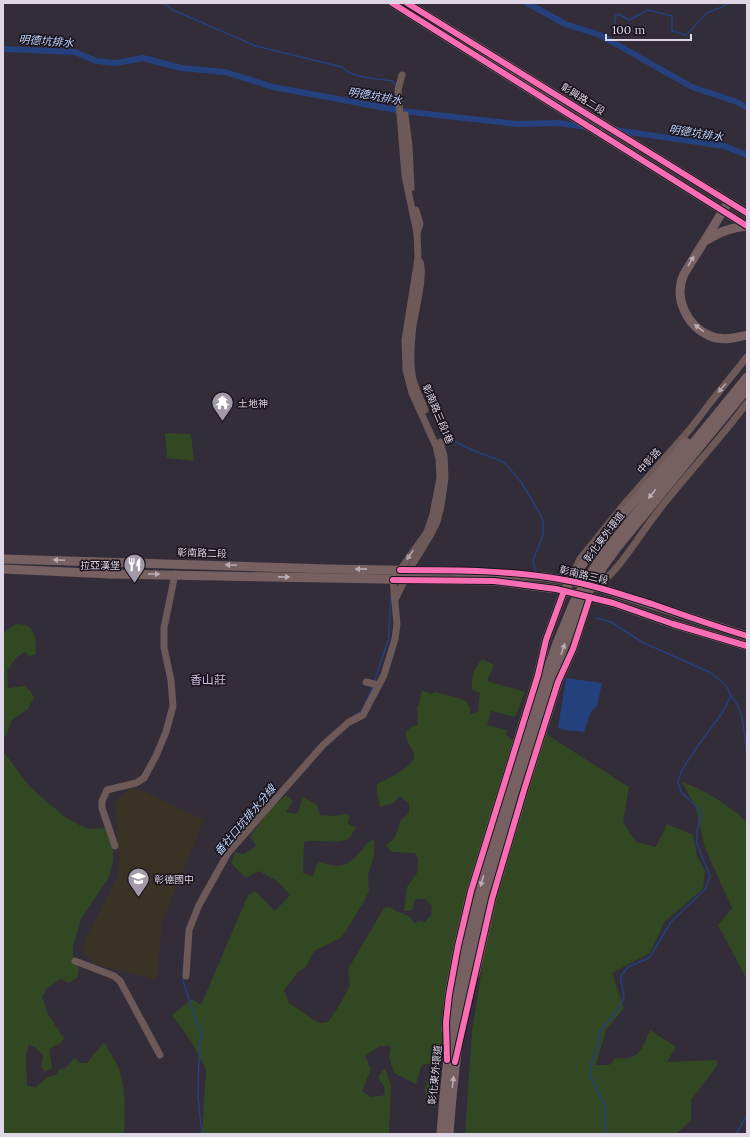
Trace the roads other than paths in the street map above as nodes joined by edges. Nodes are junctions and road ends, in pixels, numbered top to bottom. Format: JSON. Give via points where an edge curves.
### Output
{"nodes":[{"id":1,"x":392,"y":3,"type":"edge"},
{"id":2,"x":408,"y":3,"type":"edge"},
{"id":3,"x":402,"y":104,"type":"dead end"},
{"id":4,"x":729,"y":202,"type":"junction"},
{"id":5,"x":723,"y":211,"type":"junction"},
{"id":6,"x":747,"y":213,"type":"edge"},
{"id":7,"x":747,"y":226,"type":"edge"},
{"id":8,"x":704,"y":241,"type":"junction"},
{"id":9,"x":418,"y":258,"type":"junction"},
{"id":10,"x":747,"y":335,"type":"edge"},
{"id":11,"x":747,"y":358,"type":"edge"},
{"id":12,"x":747,"y":377,"type":"edge"},
{"id":13,"x":747,"y":389,"type":"edge"},
{"id":14,"x":710,"y":402,"type":"junction"},
{"id":15,"x":731,"y":402,"type":"junction"},
{"id":16,"x":747,"y":403,"type":"edge"},
{"id":17,"x":732,"y":424,"type":"junction"},
{"id":18,"x":691,"y":428,"type":"junction"},
{"id":19,"x":713,"y":444,"type":"junction"},
{"id":20,"x":3,"y":559,"type":"edge"},
{"id":21,"x":177,"y":564,"type":"junction"},
{"id":22,"x":3,"y":569,"type":"edge"},
{"id":23,"x":400,"y":570,"type":"junction"},
{"id":24,"x":409,"y":570,"type":"junction"},
{"id":25,"x":175,"y":574,"type":"junction"},
{"id":26,"x":393,"y":580,"type":"junction"},
{"id":27,"x":405,"y":580,"type":"junction"},
{"id":28,"x":570,"y":581,"type":"junction"},
{"id":29,"x":596,"y":587,"type":"junction"},
{"id":30,"x":564,"y":591,"type":"junction"},
{"id":31,"x":590,"y":597,"type":"junction"},
{"id":32,"x":396,"y":598,"type":"junction"},
{"id":33,"x":747,"y":636,"type":"edge"},
{"id":34,"x":747,"y":646,"type":"edge"},
{"id":35,"x":366,"y":682,"type":"dead end"},
{"id":36,"x":378,"y":686,"type":"junction"},
{"id":37,"x":115,"y":846,"type":"dead end"},
{"id":38,"x":75,"y":961,"type":"dead end"},
{"id":39,"x":186,"y":976,"type":"dead end"},
{"id":40,"x":160,"y":1055,"type":"dead end"},
{"id":41,"x":451,"y":1061,"type":"junction"},
{"id":42,"x":447,"y":1103,"type":"junction"},
{"id":43,"x":434,"y":1134,"type":"edge"},
{"id":44,"x":440,"y":1134,"type":"edge"},
{"id":45,"x":449,"y":1134,"type":"edge"},
{"id":46,"x":453,"y":1134,"type":"edge"}],
"edges":[{"from":1,"to":5,"type":"main road","name":"彰興路二段"},
{"from":2,"to":4,"type":"main road","name":"彰興路二段"},
{"from":3,"to":9,"type":"street","name":"彰南路三段1巷","via":[[404,176],[417,233]]},
{"from":4,"to":5,"type":"main road"},
{"from":4,"to":6,"type":"main road","name":"彰興路二段"},
{"from":5,"to":7,"type":"main road","name":"彰興路二段"},
{"from":5,"to":8,"type":"main road"},
{"from":7,"to":8,"type":"main road","via":[[721,231]]},
{"from":10,"to":8,"type":"main road","one_way":true,"via":[[736,338],[711,336],[700,330],[685,314],[680,282]]},
{"from":9,"to":23,"type":"street","name":"彰南路三段1巷","one_way":true,"via":[[405,340],[406,370],[436,446],[440,478],[427,532]]},
{"from":9,"to":24,"type":"street","name":"彰南路三段1巷","via":[[421,271],[411,350],[412,377],[440,442],[444,456],[445,478],[437,522]]},
{"from":11,"to":14,"type":"street","name":"中彰路","one_way":true},
{"from":12,"to":15,"type":"main road","name":"彰化東外環道"},
{"from":13,"to":15,"type":"main road","name":"彰化東外環道"},
{"from":14,"to":17,"type":"street"},
{"from":14,"to":18,"type":"street","name":"中彰路"},
{"from":15,"to":28,"type":"main road","via":[[702,424],[602,538]]},
{"from":15,"to":29,"type":"main road","via":[[713,437]]},
{"from":15,"to":41,"type":"main road","name":"彰化東外環道","via":[[610,545],[584,582],[564,622],[523,742],[478,895],[465,946],[461,996]]},
{"from":16,"to":17,"type":"street"},
{"from":17,"to":19,"type":"street"},
{"from":18,"to":19,"type":"street"},
{"from":18,"to":28,"type":"street","name":"中彰路","via":[[580,559]]},
{"from":19,"to":29,"type":"street","via":[[656,514],[608,579]]},
{"from":21,"to":20,"type":"main road","name":"彰南路二段","one_way":true},
{"from":23,"to":21,"type":"main road","name":"彰南路二段","one_way":true},
{"from":21,"to":25,"type":"main road"},
{"from":22,"to":25,"type":"main road","one_way":true},
{"from":23,"to":24,"type":"main road","name":"彰南路二段"},
{"from":23,"to":26,"type":"street","name":"彰南路三段1巷"},
{"from":24,"to":27,"type":"street","name":"彰南路三段1巷"},
{"from":24,"to":28,"type":"main road","name":"彰南路三段","via":[[494,573]]},
{"from":25,"to":26,"type":"main road","one_way":true},
{"from":25,"to":37,"type":"street","via":[[164,628],[164,648],[171,680],[173,706],[166,732],[144,778],[136,783],[107,790],[102,801]]},
{"from":26,"to":27,"type":"main road","name":"彰南路三段"},
{"from":26,"to":32,"type":"street"},
{"from":27,"to":30,"type":"main road","name":"彰南路三段","via":[[494,581]]},
{"from":27,"to":32,"type":"street","name":"彰南路三段1巷"},
{"from":28,"to":29,"type":"main road","name":"彰南路三段"},
{"from":28,"to":30,"type":"main road"},
{"from":29,"to":31,"type":"main road"},
{"from":29,"to":33,"type":"main road","name":"彰南路三段"},
{"from":30,"to":31,"type":"main road","name":"彰南路三段"},
{"from":30,"to":41,"type":"main road","via":[[546,640],[471,891],[449,994],[446,1022]]},
{"from":31,"to":34,"type":"main road","name":"彰南路三段"},
{"from":31,"to":41,"type":"main road","via":[[524,790],[492,899],[471,1000]]},
{"from":32,"to":36,"type":"street","via":[[395,639]]},
{"from":35,"to":36,"type":"street"},
{"from":36,"to":39,"type":"street","via":[[363,715],[349,722],[323,745],[228,853],[199,905],[189,930]]},
{"from":38,"to":40,"type":"street","via":[[114,976],[120,981]]},
{"from":41,"to":42,"type":"main road","name":"彰化東外環道"},
{"from":42,"to":43,"type":"main road"},
{"from":42,"to":44,"type":"main road","name":"彰化東外環道"},
{"from":42,"to":45,"type":"main road","name":"彰化東外環道"},
{"from":42,"to":46,"type":"main road"}]}
